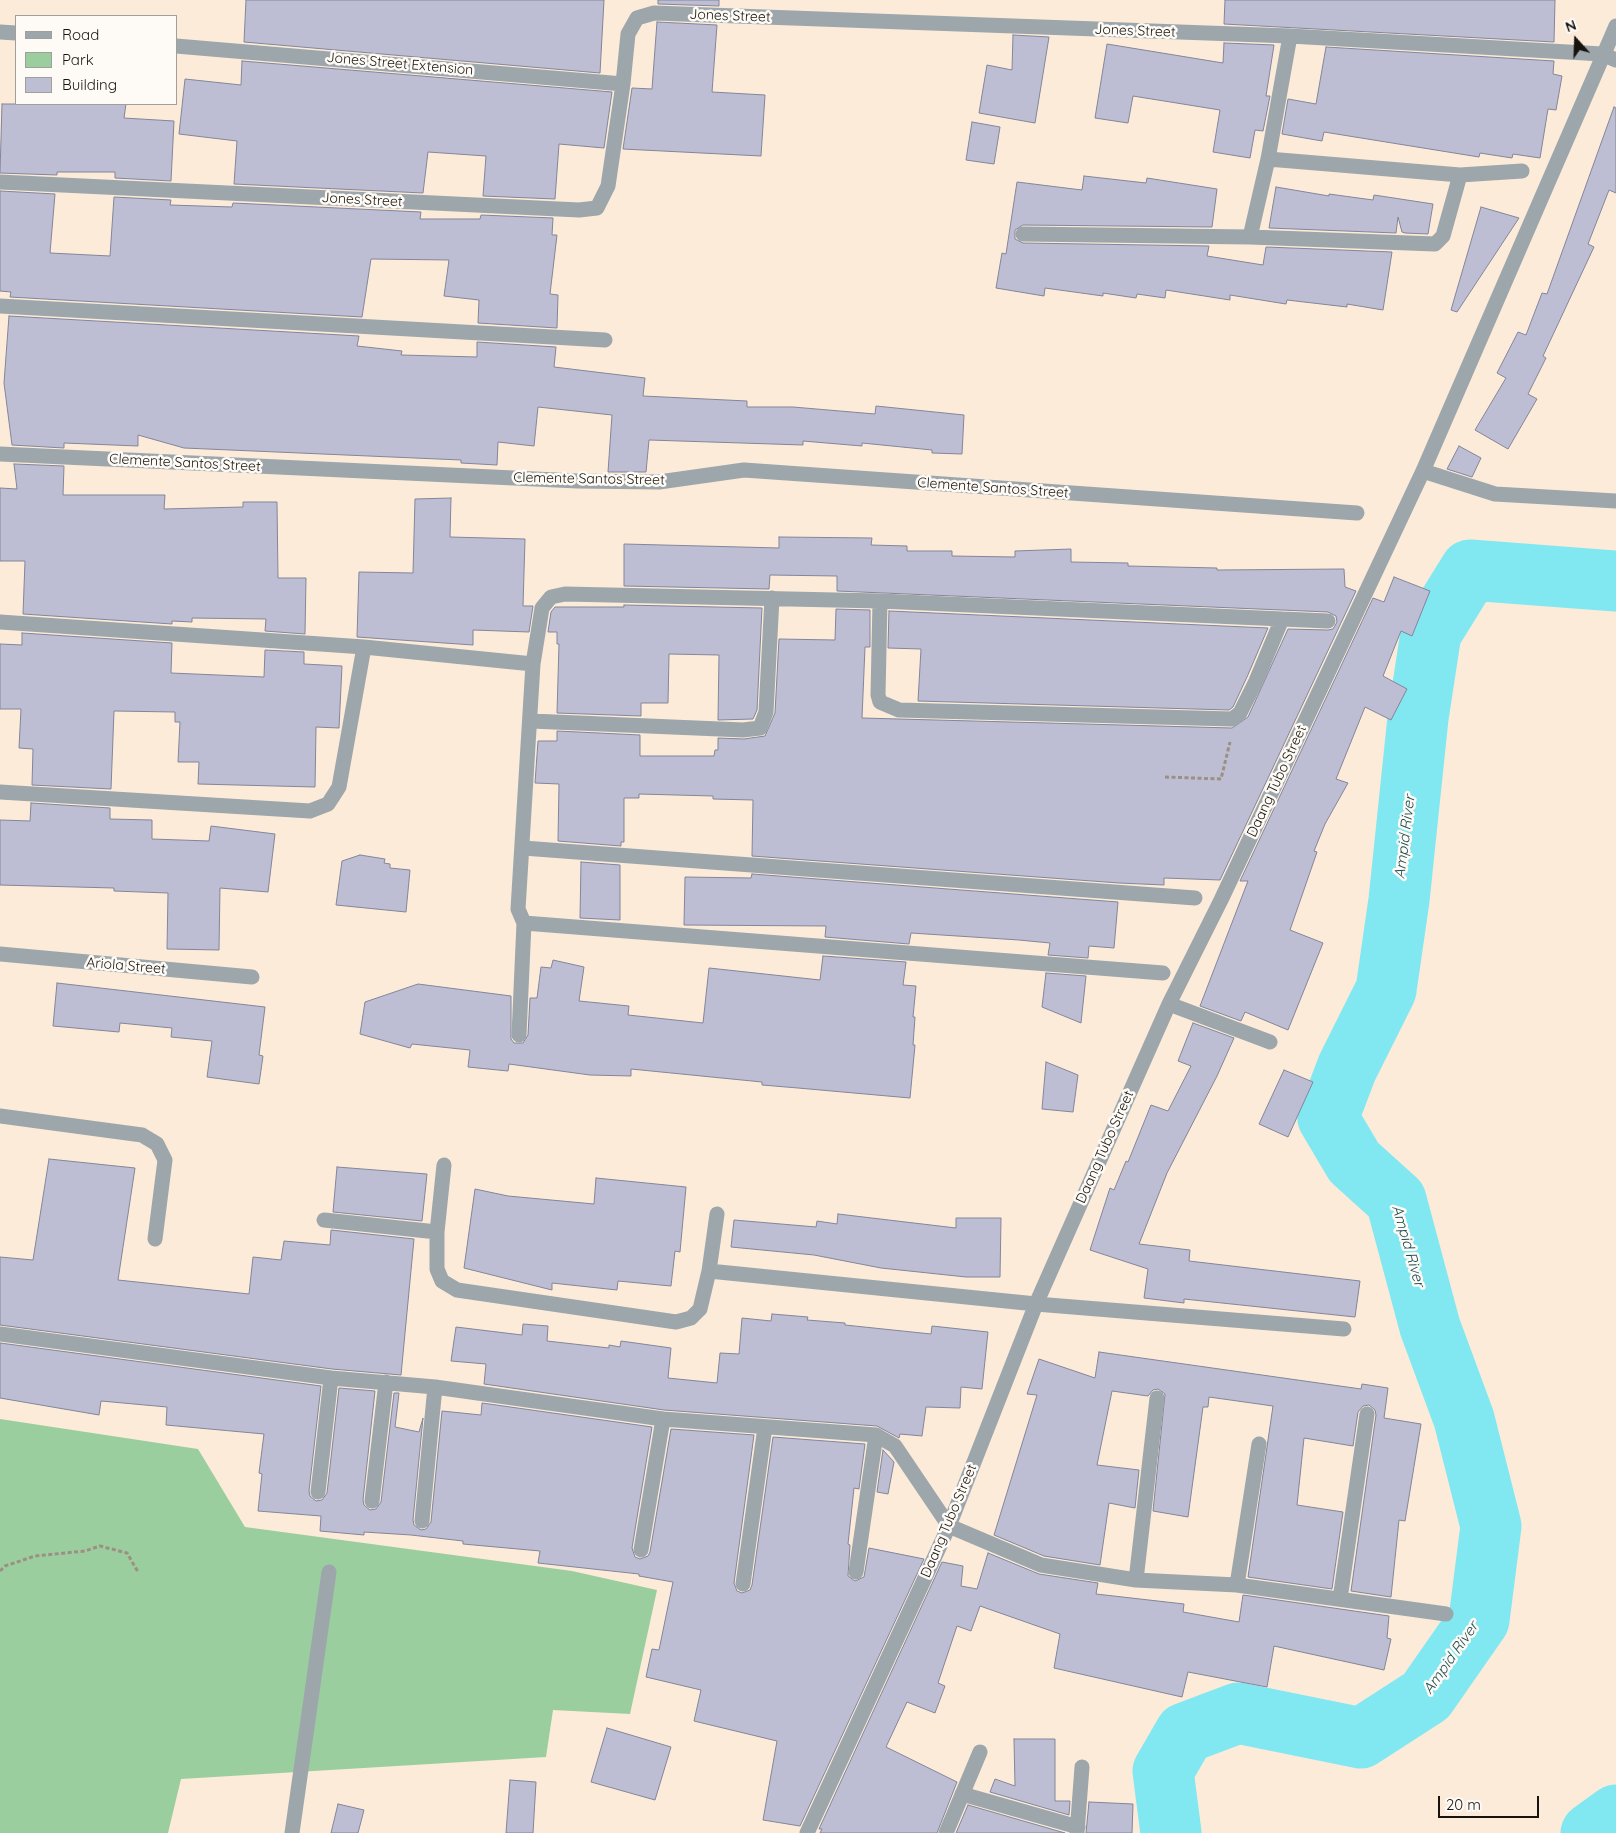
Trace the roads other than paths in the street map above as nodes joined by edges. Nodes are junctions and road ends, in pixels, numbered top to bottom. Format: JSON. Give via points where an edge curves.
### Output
{"nodes":[{"id":1,"x":1616,"y":26,"type":"edge"},
{"id":2,"x":0,"y":32,"type":"edge"},
{"id":3,"x":15,"y":33,"type":"edge"},
{"id":4,"x":1290,"y":36,"type":"junction"},
{"id":5,"x":178,"y":46,"type":"edge"},
{"id":6,"x":1609,"y":57,"type":"edge"},
{"id":7,"x":623,"y":84,"type":"junction"},
{"id":8,"x":1268,"y":160,"type":"junction"},
{"id":9,"x":1522,"y":171,"type":"dead end"},
{"id":10,"x":1460,"y":175,"type":"junction"},
{"id":11,"x":0,"y":182,"type":"edge"},
{"id":12,"x":1023,"y":234,"type":"dead end"},
{"id":13,"x":1250,"y":237,"type":"junction"},
{"id":14,"x":0,"y":306,"type":"edge"},
{"id":15,"x":605,"y":340,"type":"dead end"},
{"id":16,"x":0,"y":454,"type":"edge"},
{"id":17,"x":1423,"y":471,"type":"junction"},
{"id":18,"x":1616,"y":501,"type":"edge"},
{"id":19,"x":1357,"y":513,"type":"dead end"},
{"id":20,"x":772,"y":598,"type":"junction"},
{"id":21,"x":880,"y":601,"type":"junction"},
{"id":22,"x":1282,"y":619,"type":"junction"},
{"id":23,"x":1328,"y":621,"type":"dead end"},
{"id":24,"x":0,"y":622,"type":"edge"},
{"id":25,"x":364,"y":647,"type":"junction"},
{"id":26,"x":533,"y":664,"type":"junction"},
{"id":27,"x":531,"y":720,"type":"junction"},
{"id":28,"x":0,"y":792,"type":"edge"},
{"id":29,"x":523,"y":848,"type":"junction"},
{"id":30,"x":1195,"y":898,"type":"dead end"},
{"id":31,"x":524,"y":923,"type":"junction"},
{"id":32,"x":0,"y":954,"type":"edge"},
{"id":33,"x":1163,"y":972,"type":"dead end"},
{"id":34,"x":252,"y":977,"type":"dead end"},
{"id":35,"x":1169,"y":1004,"type":"junction"},
{"id":36,"x":519,"y":1035,"type":"dead end"},
{"id":37,"x":1270,"y":1042,"type":"dead end"},
{"id":38,"x":0,"y":1116,"type":"edge"},
{"id":39,"x":444,"y":1165,"type":"dead end"},
{"id":40,"x":717,"y":1214,"type":"dead end"},
{"id":41,"x":324,"y":1220,"type":"dead end"},
{"id":42,"x":437,"y":1232,"type":"junction"},
{"id":43,"x":155,"y":1240,"type":"dead end"},
{"id":44,"x":709,"y":1271,"type":"junction"},
{"id":45,"x":1036,"y":1304,"type":"junction"},
{"id":46,"x":1344,"y":1329,"type":"dead end"},
{"id":47,"x":0,"y":1334,"type":"edge"},
{"id":48,"x":331,"y":1378,"type":"junction"},
{"id":49,"x":386,"y":1382,"type":"junction"},
{"id":50,"x":435,"y":1387,"type":"junction"},
{"id":51,"x":1157,"y":1398,"type":"dead end"},
{"id":52,"x":1367,"y":1414,"type":"dead end"},
{"id":53,"x":663,"y":1419,"type":"junction"},
{"id":54,"x":765,"y":1427,"type":"junction"},
{"id":55,"x":876,"y":1435,"type":"junction"},
{"id":56,"x":1259,"y":1444,"type":"dead end"},
{"id":57,"x":318,"y":1492,"type":"dead end"},
{"id":58,"x":372,"y":1501,"type":"dead end"},
{"id":59,"x":422,"y":1521,"type":"dead end"},
{"id":60,"x":949,"y":1526,"type":"junction"},
{"id":61,"x":641,"y":1550,"type":"dead end"},
{"id":62,"x":329,"y":1572,"type":"dead end"},
{"id":63,"x":856,"y":1572,"type":"dead end"},
{"id":64,"x":1136,"y":1580,"type":"junction"},
{"id":65,"x":743,"y":1584,"type":"dead end"},
{"id":66,"x":1237,"y":1585,"type":"junction"},
{"id":67,"x":1340,"y":1599,"type":"junction"},
{"id":68,"x":1446,"y":1614,"type":"dead end"},
{"id":69,"x":980,"y":1752,"type":"dead end"},
{"id":70,"x":1082,"y":1767,"type":"dead end"},
{"id":71,"x":962,"y":1794,"type":"junction"},
{"id":72,"x":1077,"y":1830,"type":"edge"},
{"id":73,"x":292,"y":1833,"type":"edge"},
{"id":74,"x":807,"y":1833,"type":"edge"},
{"id":75,"x":946,"y":1833,"type":"edge"}],
"edges":[{"from":1,"to":6,"type":"street","name":"Daang Tubo Street"},
{"from":2,"to":3,"type":"street"},
{"from":4,"to":6,"type":"street","name":"Jones Street"},
{"from":4,"to":7,"type":"street","name":"Jones Street","via":[[654,13],[637,18],[628,34]]},
{"from":4,"to":8,"type":"street"},
{"from":5,"to":7,"type":"street","name":"Jones Street Extension"},
{"from":6,"to":17,"type":"street","name":"Daang Tubo Street","via":[[1554,172]]},
{"from":7,"to":11,"type":"street","name":"Jones Street","via":[[608,186],[597,208],[580,210]]},
{"from":8,"to":10,"type":"street"},
{"from":8,"to":13,"type":"street"},
{"from":9,"to":10,"type":"street"},
{"from":10,"to":13,"type":"street","via":[[1443,236],[1435,244]]},
{"from":12,"to":13,"type":"street"},
{"from":14,"to":15,"type":"street"},
{"from":16,"to":19,"type":"street","name":"Clemente Santos Street","via":[[578,481],[659,482],[744,470]]},
{"from":17,"to":18,"type":"street","via":[[1496,494]]},
{"from":17,"to":35,"type":"street","name":"Daang Tubo Street"},
{"from":20,"to":21,"type":"street"},
{"from":20,"to":26,"type":"street","via":[[551,596],[542,608]]},
{"from":20,"to":27,"type":"street","via":[[766,712],[760,728],[742,730]]},
{"from":21,"to":22,"type":"street"},
{"from":21,"to":22,"type":"street","via":[[878,695],[880,702],[899,710],[1237,717]]},
{"from":22,"to":23,"type":"street"},
{"from":24,"to":25,"type":"street"},
{"from":25,"to":26,"type":"street"},
{"from":25,"to":28,"type":"street","via":[[339,787],[328,804],[310,811]]},
{"from":26,"to":27,"type":"street"},
{"from":27,"to":29,"type":"street"},
{"from":29,"to":30,"type":"street"},
{"from":29,"to":31,"type":"street","via":[[518,909]]},
{"from":31,"to":33,"type":"street"},
{"from":31,"to":36,"type":"street"},
{"from":32,"to":34,"type":"street","name":"Ariola Street"},
{"from":35,"to":37,"type":"street"},
{"from":35,"to":45,"type":"street","name":"Daang Tubo Street"},
{"from":38,"to":43,"type":"street","via":[[142,1135],[157,1144],[165,1160]]},
{"from":39,"to":42,"type":"street"},
{"from":40,"to":44,"type":"street"},
{"from":41,"to":42,"type":"street"},
{"from":42,"to":44,"type":"street","via":[[437,1269],[442,1281],[457,1290],[676,1322],[691,1318],[700,1310]]},
{"from":44,"to":45,"type":"street"},
{"from":45,"to":46,"type":"street"},
{"from":45,"to":60,"type":"street","name":"Daang Tubo Street"},
{"from":47,"to":48,"type":"street"},
{"from":48,"to":49,"type":"street"},
{"from":48,"to":57,"type":"street"},
{"from":49,"to":50,"type":"street"},
{"from":49,"to":58,"type":"street"},
{"from":50,"to":53,"type":"street"},
{"from":50,"to":59,"type":"street"},
{"from":51,"to":64,"type":"street"},
{"from":52,"to":67,"type":"street"},
{"from":53,"to":54,"type":"street"},
{"from":53,"to":61,"type":"street"},
{"from":54,"to":55,"type":"street"},
{"from":54,"to":65,"type":"street"},
{"from":55,"to":60,"type":"street","via":[[895,1446]]},
{"from":55,"to":63,"type":"street"},
{"from":56,"to":66,"type":"street"},
{"from":60,"to":64,"type":"street","via":[[1041,1565]]},
{"from":60,"to":74,"type":"street","name":"Daang Tubo Street"},
{"from":62,"to":73,"type":"street"},
{"from":64,"to":66,"type":"street"},
{"from":66,"to":67,"type":"street"},
{"from":67,"to":68,"type":"street"},
{"from":69,"to":71,"type":"street"},
{"from":70,"to":72,"type":"street"},
{"from":71,"to":72,"type":"street"},
{"from":71,"to":75,"type":"street"}]}
